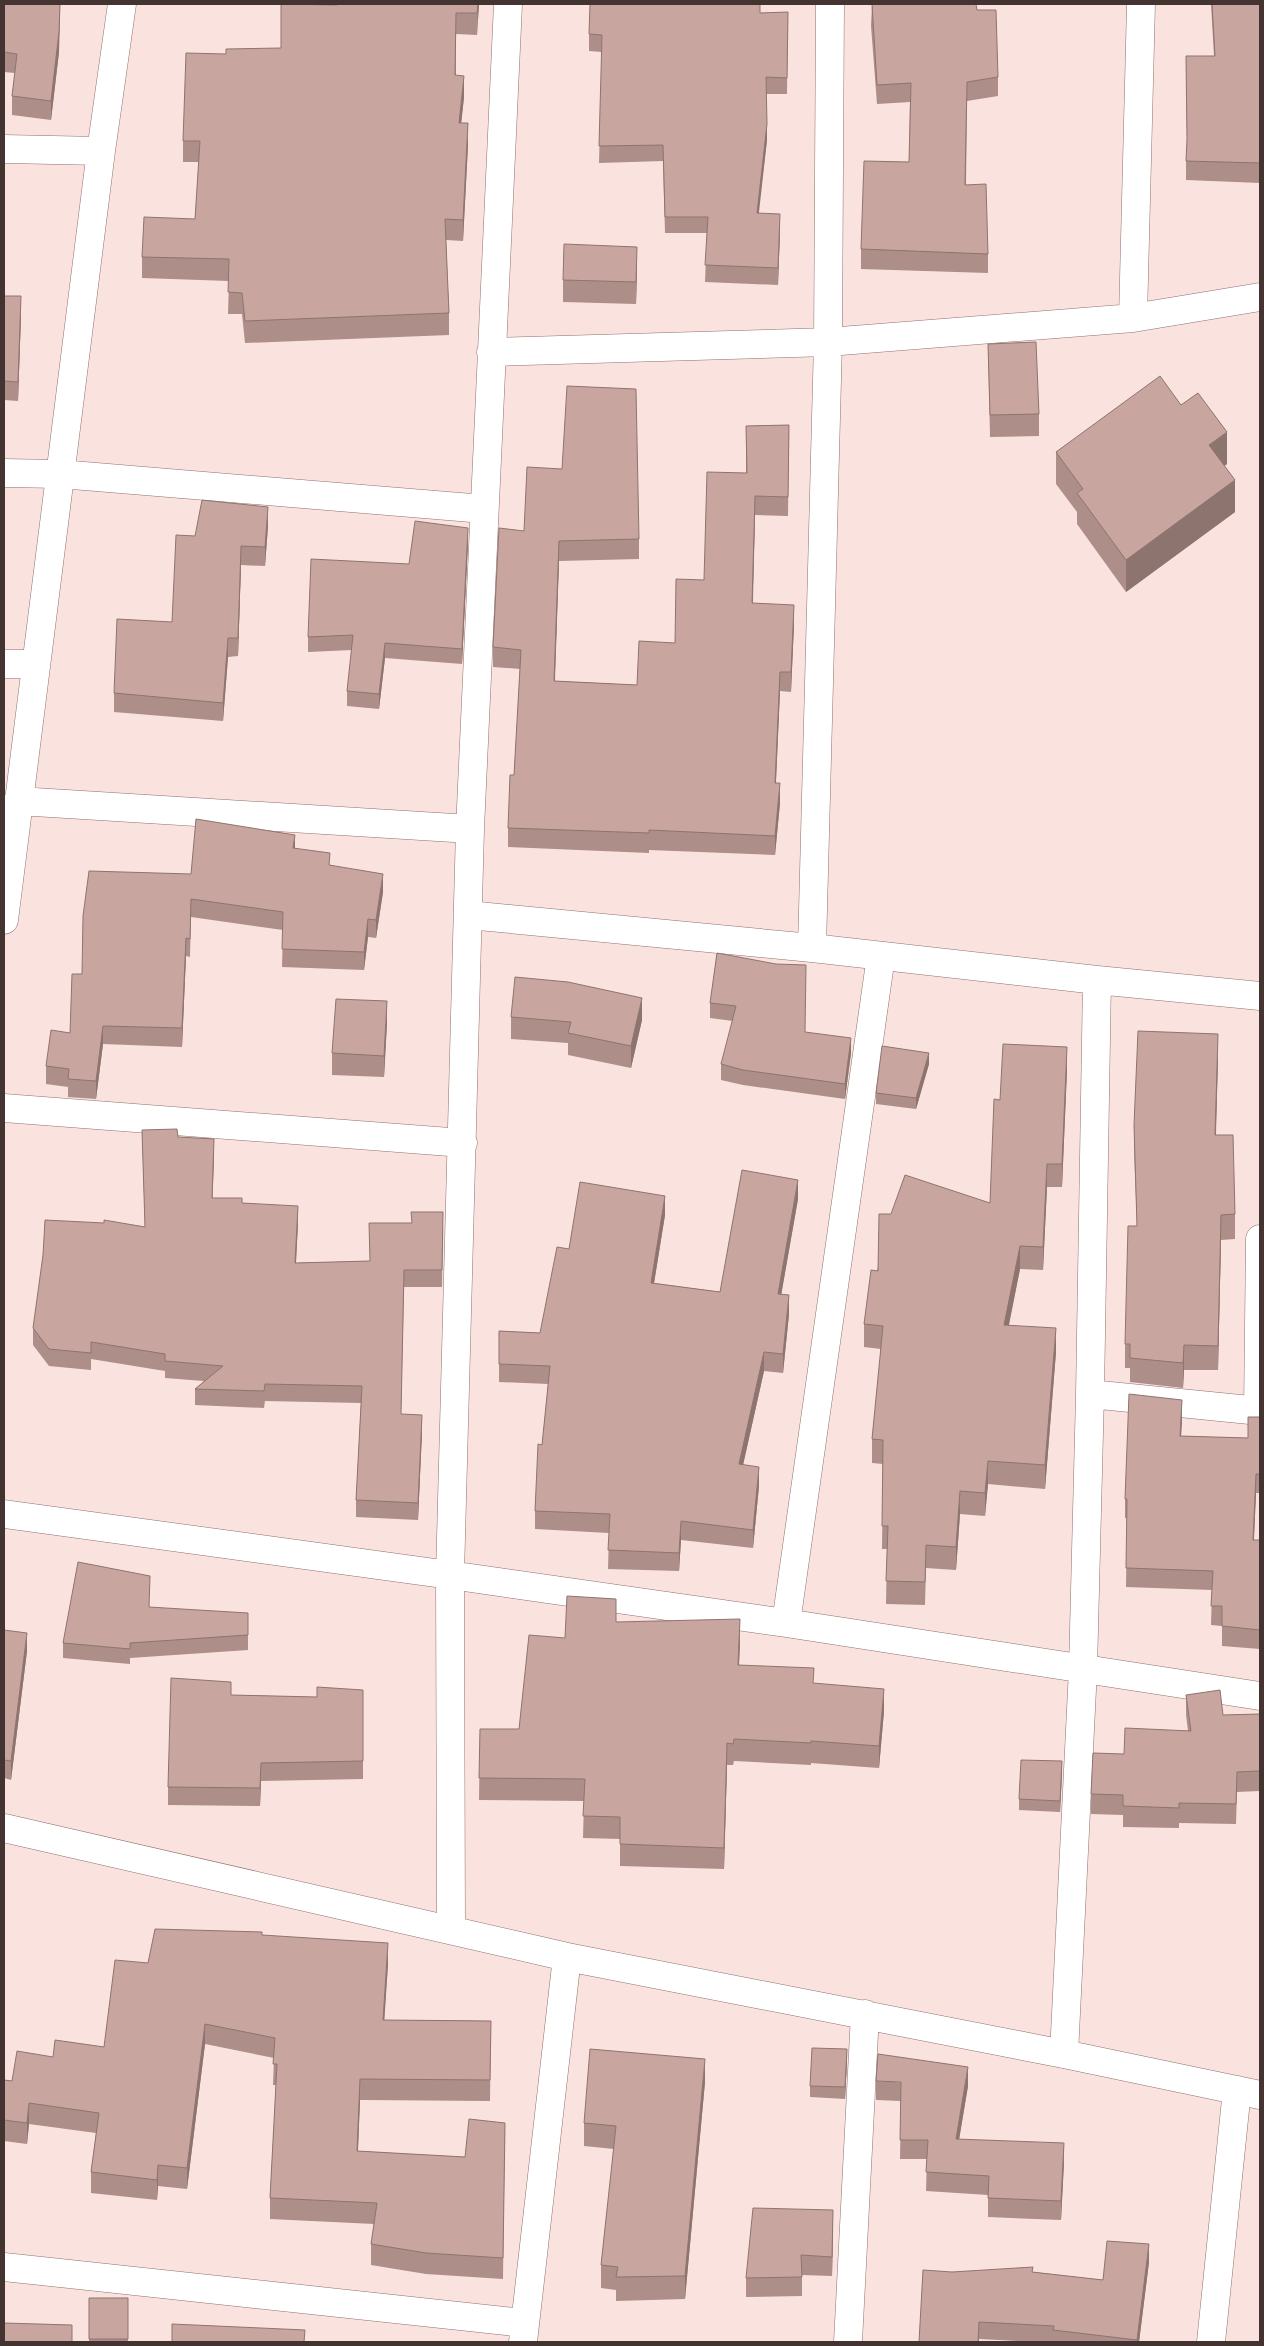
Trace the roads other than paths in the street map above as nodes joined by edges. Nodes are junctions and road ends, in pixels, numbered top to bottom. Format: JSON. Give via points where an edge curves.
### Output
{"nodes":[{"id":1,"x":122,"y":4,"type":"edge"},
{"id":2,"x":508,"y":4,"type":"edge"},
{"id":3,"x":830,"y":4,"type":"edge"},
{"id":4,"x":1141,"y":4,"type":"edge"},
{"id":5,"x":4,"y":149,"type":"edge"},
{"id":6,"x":101,"y":150,"type":"junction"},
{"id":7,"x":1260,"y":297,"type":"edge"},
{"id":8,"x":1133,"y":318,"type":"junction"},
{"id":9,"x":828,"y":342,"type":"junction"},
{"id":10,"x":491,"y":352,"type":"junction"},
{"id":11,"x":4,"y":472,"type":"edge"},
{"id":12,"x":60,"y":474,"type":"junction"},
{"id":13,"x":484,"y":509,"type":"junction"},
{"id":14,"x":4,"y":664,"type":"edge"},
{"id":15,"x":36,"y":664,"type":"junction"},
{"id":16,"x":18,"y":800,"type":"junction"},
{"id":17,"x":470,"y":829,"type":"junction"},
{"id":18,"x":468,"y":915,"type":"junction"},
{"id":19,"x":4,"y":920,"type":"edge"},
{"id":20,"x":812,"y":948,"type":"junction"},
{"id":21,"x":881,"y":956,"type":"junction"},
{"id":22,"x":1097,"y":980,"type":"junction"},
{"id":23,"x":1260,"y":996,"type":"edge"},
{"id":24,"x":4,"y":1108,"type":"edge"},
{"id":25,"x":462,"y":1143,"type":"junction"},
{"id":26,"x":1260,"y":1239,"type":"edge"},
{"id":27,"x":1090,"y":1394,"type":"junction"},
{"id":28,"x":1259,"y":1411,"type":"edge"},
{"id":29,"x":4,"y":1514,"type":"edge"},
{"id":30,"x":450,"y":1575,"type":"junction"},
{"id":31,"x":786,"y":1624,"type":"junction"},
{"id":32,"x":1083,"y":1669,"type":"junction"},
{"id":33,"x":1260,"y":1696,"type":"edge"},
{"id":34,"x":4,"y":1828,"type":"edge"},
{"id":35,"x":451,"y":1929,"type":"junction"},
{"id":36,"x":567,"y":1957,"type":"junction"},
{"id":37,"x":865,"y":2014,"type":"junction"},
{"id":38,"x":1064,"y":2054,"type":"junction"},
{"id":39,"x":1248,"y":2093,"type":"edge"},
{"id":40,"x":4,"y":2267,"type":"edge"},
{"id":41,"x":524,"y":2332,"type":"edge"},
{"id":42,"x":848,"y":2342,"type":"edge"},
{"id":43,"x":1211,"y":2342,"type":"edge"}],
"edges":[{"from":1,"to":6,"type":"street"},
{"from":2,"to":10,"type":"street"},
{"from":3,"to":9,"type":"street"},
{"from":4,"to":8,"type":"street"},
{"from":5,"to":6,"type":"street"},
{"from":6,"to":12,"type":"street"},
{"from":7,"to":8,"type":"street"},
{"from":8,"to":9,"type":"street"},
{"from":9,"to":10,"type":"street"},
{"from":9,"to":20,"type":"street"},
{"from":10,"to":13,"type":"street"},
{"from":11,"to":12,"type":"street"},
{"from":12,"to":13,"type":"street"},
{"from":12,"to":15,"type":"street"},
{"from":13,"to":17,"type":"street"},
{"from":14,"to":15,"type":"street"},
{"from":15,"to":16,"type":"street"},
{"from":16,"to":17,"type":"street"},
{"from":16,"to":19,"type":"street"},
{"from":17,"to":18,"type":"street"},
{"from":18,"to":20,"type":"street"},
{"from":18,"to":25,"type":"street"},
{"from":20,"to":21,"type":"street"},
{"from":21,"to":22,"type":"street"},
{"from":21,"to":31,"type":"street"},
{"from":22,"to":23,"type":"street"},
{"from":22,"to":27,"type":"street"},
{"from":24,"to":25,"type":"street"},
{"from":25,"to":30,"type":"street"},
{"from":26,"to":28,"type":"street"},
{"from":27,"to":28,"type":"street"},
{"from":27,"to":32,"type":"street"},
{"from":29,"to":30,"type":"street"},
{"from":30,"to":31,"type":"street"},
{"from":30,"to":35,"type":"street"},
{"from":31,"to":32,"type":"street"},
{"from":32,"to":33,"type":"street"},
{"from":32,"to":38,"type":"street"},
{"from":34,"to":35,"type":"street"},
{"from":35,"to":36,"type":"street"},
{"from":36,"to":37,"type":"street"},
{"from":36,"to":41,"type":"street"},
{"from":37,"to":38,"type":"street"},
{"from":37,"to":42,"type":"street"},
{"from":38,"to":39,"type":"street"},
{"from":39,"to":43,"type":"street"},
{"from":40,"to":41,"type":"street"}]}
